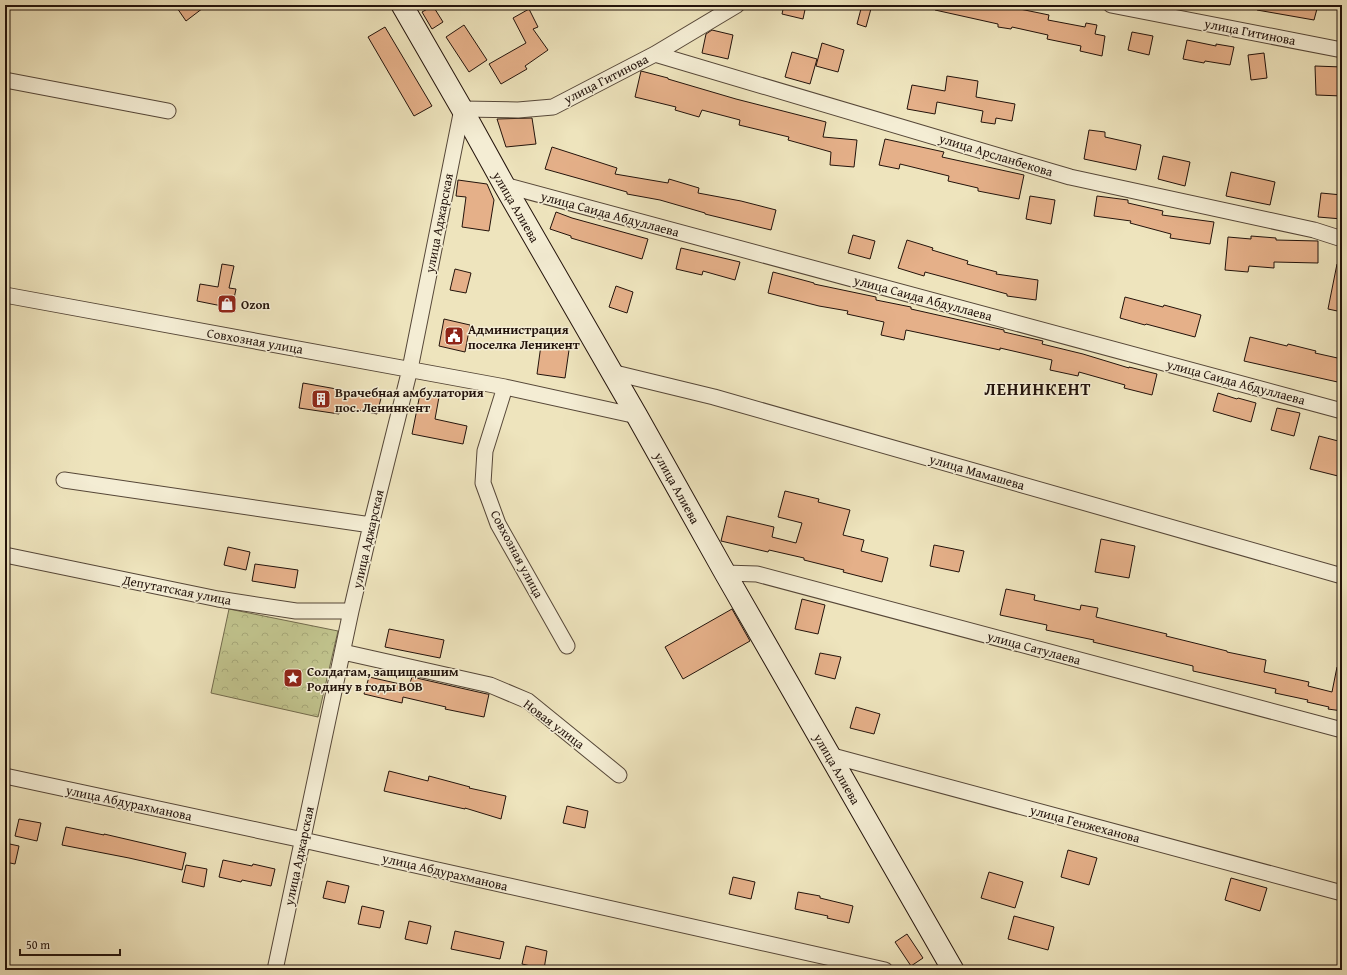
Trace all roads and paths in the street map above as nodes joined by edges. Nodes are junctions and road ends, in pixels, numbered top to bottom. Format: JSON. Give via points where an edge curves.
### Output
{"nodes":[{"id":1,"x":402,"y":5,"type":"edge"},
{"id":2,"x":736,"y":5,"type":"edge"},
{"id":3,"x":1111,"y":5,"type":"edge"},
{"id":4,"x":1342,"y":50,"type":"edge"},
{"id":5,"x":655,"y":54,"type":"junction"},
{"id":6,"x":5,"y":80,"type":"edge"},
{"id":7,"x":462,"y":109,"type":"junction"},
{"id":8,"x":168,"y":111,"type":"dead end"},
{"id":9,"x":504,"y":185,"type":"junction"},
{"id":10,"x":1342,"y":239,"type":"edge"},
{"id":11,"x":5,"y":295,"type":"edge"},
{"id":12,"x":410,"y":369,"type":"junction"},
{"id":13,"x":611,"y":372,"type":"junction"},
{"id":14,"x":505,"y":387,"type":"junction"},
{"id":15,"x":1342,"y":411,"type":"edge"},
{"id":16,"x":637,"y":416,"type":"junction"},
{"id":17,"x":64,"y":480,"type":"dead end"},
{"id":18,"x":371,"y":525,"type":"junction"},
{"id":19,"x":5,"y":555,"type":"edge"},
{"id":20,"x":724,"y":573,"type":"junction"},
{"id":21,"x":1342,"y":576,"type":"edge"},
{"id":22,"x":351,"y":611,"type":"junction"},
{"id":23,"x":567,"y":646,"type":"dead end"},
{"id":24,"x":343,"y":652,"type":"junction"},
{"id":25,"x":1342,"y":730,"type":"edge"},
{"id":26,"x":829,"y":755,"type":"junction"},
{"id":27,"x":619,"y":775,"type":"dead end"},
{"id":28,"x":5,"y":776,"type":"edge"},
{"id":29,"x":303,"y":840,"type":"junction"},
{"id":30,"x":1342,"y":893,"type":"edge"},
{"id":31,"x":275,"y":970,"type":"edge"},
{"id":32,"x":885,"y":970,"type":"edge"},
{"id":33,"x":953,"y":970,"type":"edge"}],
"edges":[{"from":1,"to":7,"type":"street","name":"улица Алиева"},
{"from":2,"to":5,"type":"street","name":"улица Гитинова"},
{"from":3,"to":4,"type":"street","name":"улица Гитинова"},
{"from":5,"to":7,"type":"street","name":"улица Гитинова","via":[[553,107],[518,110]]},
{"from":5,"to":10,"type":"street","name":"улица Арсланбекова","via":[[1070,177],[1314,230]]},
{"from":6,"to":8,"type":"street"},
{"from":7,"to":9,"type":"street","name":"улица Алиева"},
{"from":7,"to":12,"type":"street","name":"улица Аджарская"},
{"from":9,"to":13,"type":"street","name":"улица Алиева"},
{"from":9,"to":15,"type":"street","name":"улица Саида Абдуллаева"},
{"from":11,"to":12,"type":"street","name":"Совхозная улица"},
{"from":12,"to":14,"type":"street","name":"Совхозная улица"},
{"from":12,"to":18,"type":"street","name":"улица Аджарская"},
{"from":13,"to":16,"type":"street","name":"улица Алиева"},
{"from":13,"to":21,"type":"street","name":"улица Мамашева","via":[[714,397]]},
{"from":14,"to":16,"type":"street","name":"Совхозная улица"},
{"from":14,"to":23,"type":"street","name":"Совхозная улица","via":[[485,451],[483,483],[498,524]]},
{"from":16,"to":20,"type":"street","name":"улица Алиева"},
{"from":17,"to":18,"type":"street"},
{"from":18,"to":22,"type":"street","name":"улица Аджарская"},
{"from":19,"to":22,"type":"street","name":"Депутатская улица","via":[[218,599],[296,611]]},
{"from":20,"to":25,"type":"street","name":"улица Сатулаева","via":[[757,574]]},
{"from":20,"to":26,"type":"street","name":"улица Алиева"},
{"from":22,"to":24,"type":"street","name":"улица Аджарская"},
{"from":24,"to":27,"type":"street","name":"Новая улица","via":[[490,685],[528,701]]},
{"from":24,"to":29,"type":"street","name":"улица Аджарская"},
{"from":26,"to":30,"type":"street","name":"улица Генжеханова"},
{"from":26,"to":33,"type":"street","name":"улица Алиева"},
{"from":28,"to":29,"type":"street","name":"улица Абдурахманова"},
{"from":29,"to":31,"type":"street","name":"улица Аджарская"},
{"from":29,"to":32,"type":"street","name":"улица Абдурахманова"}]}
